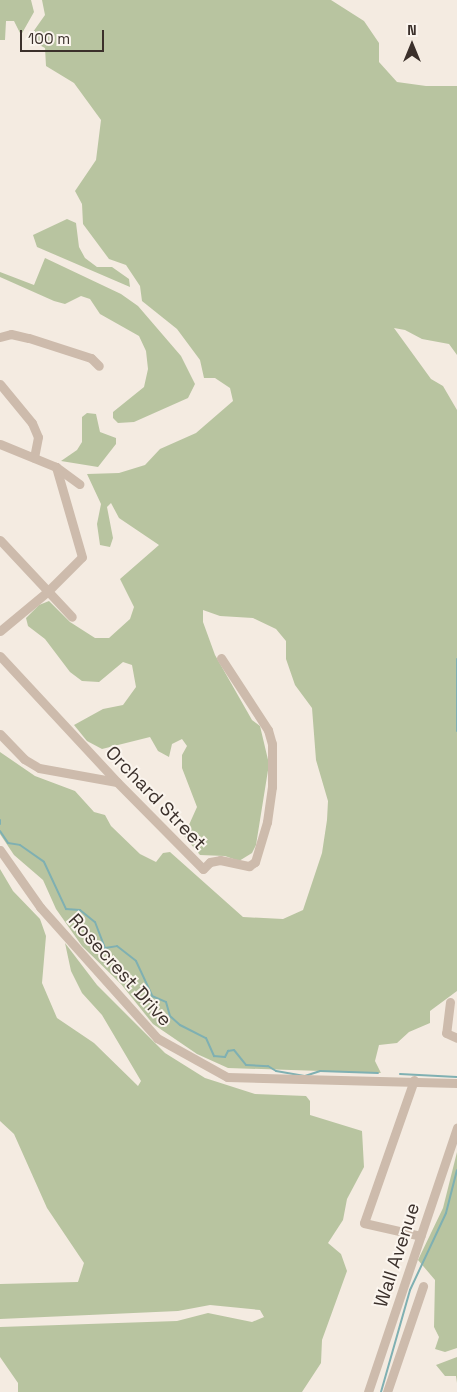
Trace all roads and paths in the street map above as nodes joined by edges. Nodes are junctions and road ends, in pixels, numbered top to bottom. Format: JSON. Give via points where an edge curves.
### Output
{"nodes":[{"id":1,"x":0,"y":337,"type":"edge"},
{"id":2,"x":98,"y":366,"type":"dead end"},
{"id":3,"x":0,"y":384,"type":"edge"},
{"id":4,"x":0,"y":444,"type":"edge"},
{"id":5,"x":34,"y":458,"type":"junction"},
{"id":6,"x":56,"y":467,"type":"junction"},
{"id":7,"x":79,"y":484,"type":"dead end"},
{"id":8,"x":0,"y":540,"type":"edge"},
{"id":9,"x":47,"y":592,"type":"junction"},
{"id":10,"x":72,"y":617,"type":"dead end"},
{"id":11,"x":0,"y":631,"type":"edge"},
{"id":12,"x":0,"y":656,"type":"edge"},
{"id":13,"x":221,"y":658,"type":"dead end"},
{"id":14,"x":0,"y":734,"type":"edge"},
{"id":15,"x":116,"y":782,"type":"junction"},
{"id":16,"x":0,"y":850,"type":"edge"},
{"id":17,"x":450,"y":1002,"type":"dead end"},
{"id":18,"x":457,"y":1038,"type":"edge"},
{"id":19,"x":414,"y":1080,"type":"junction"},
{"id":20,"x":457,"y":1083,"type":"edge"},
{"id":21,"x":457,"y":1128,"type":"edge"},
{"id":22,"x":420,"y":1236,"type":"junction"},
{"id":23,"x":423,"y":1286,"type":"dead end"},
{"id":24,"x":368,"y":1392,"type":"edge"},
{"id":25,"x":387,"y":1392,"type":"edge"}],
"edges":[{"from":1,"to":2,"type":"street","via":[[11,334],[28,338],[91,358]]},
{"from":3,"to":5,"type":"street","via":[[32,423],[38,436]]},
{"from":4,"to":5,"type":"street"},
{"from":5,"to":6,"type":"street"},
{"from":6,"to":7,"type":"street"},
{"from":6,"to":9,"type":"street","via":[[82,556]]},
{"from":8,"to":9,"type":"street"},
{"from":9,"to":10,"type":"street"},
{"from":9,"to":11,"type":"street"},
{"from":12,"to":15,"type":"street","name":"Orchard Street"},
{"from":13,"to":15,"type":"street","name":"Orchard Street","via":[[268,730],[272,744],[272,787],[267,822],[255,862],[249,866],[220,860],[210,862],[203,869]]},
{"from":14,"to":15,"type":"street","via":[[24,759],[39,768]]},
{"from":16,"to":19,"type":"street","name":"Rosecrest Drive","via":[[40,907],[157,1038],[227,1077]]},
{"from":17,"to":18,"type":"street","via":[[446,1033]]},
{"from":19,"to":20,"type":"street","name":"Rosecrest Drive"},
{"from":19,"to":22,"type":"street","via":[[364,1226]]},
{"from":21,"to":22,"type":"street","name":"Wall Avenue"},
{"from":22,"to":24,"type":"street","name":"Wall Avenue"},
{"from":23,"to":25,"type":"street"}]}
